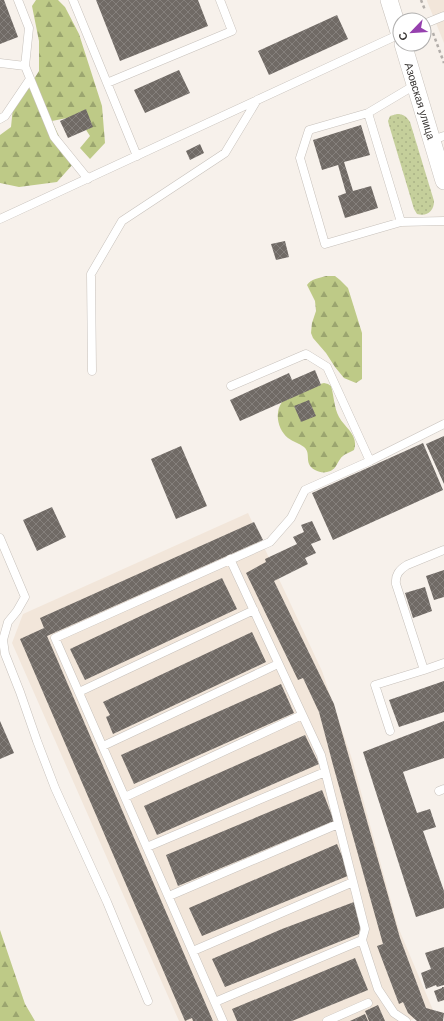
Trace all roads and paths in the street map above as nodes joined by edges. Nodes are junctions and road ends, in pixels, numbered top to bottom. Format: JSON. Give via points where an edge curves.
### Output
{"nodes":[{"id":1,"x":18,"y":0,"type":"edge"},
{"id":2,"x":73,"y":0,"type":"edge"},
{"id":3,"x":220,"y":0,"type":"edge"},
{"id":4,"x":389,"y":0,"type":"edge"},
{"id":5,"x":393,"y":12,"type":"edge"},
{"id":6,"x":444,"y":16,"type":"edge"},
{"id":7,"x":432,"y":21,"type":"edge"},
{"id":8,"x":392,"y":38,"type":"edge"},
{"id":9,"x":405,"y":52,"type":"edge"},
{"id":10,"x":0,"y":63,"type":"edge"},
{"id":11,"x":24,"y":66,"type":"junction"},
{"id":12,"x":30,"y":79,"type":"junction"},
{"id":13,"x":107,"y":83,"type":"junction"},
{"id":14,"x":415,"y":85,"type":"junction"},
{"id":15,"x":257,"y":100,"type":"junction"},
{"id":16,"x":368,"y":114,"type":"junction"},
{"id":17,"x":0,"y":119,"type":"edge"},
{"id":18,"x":438,"y":138,"type":"edge"},
{"id":19,"x":138,"y":156,"type":"junction"},
{"id":20,"x":88,"y":179,"type":"junction"},
{"id":21,"x":444,"y":181,"type":"edge"},
{"id":22,"x":0,"y":219,"type":"edge"},
{"id":23,"x":444,"y":221,"type":"edge"},
{"id":24,"x":401,"y":222,"type":"junction"},
{"id":25,"x":92,"y":372,"type":"dead end"},
{"id":26,"x":231,"y":386,"type":"dead end"},
{"id":27,"x":444,"y":424,"type":"edge"},
{"id":28,"x":370,"y":461,"type":"junction"},
{"id":29,"x":0,"y":538,"type":"edge"},
{"id":30,"x":444,"y":550,"type":"edge"},
{"id":31,"x":230,"y":560,"type":"junction"},
{"id":32,"x":254,"y":610,"type":"junction"},
{"id":33,"x":444,"y":663,"type":"edge"},
{"id":34,"x":278,"y":664,"type":"junction"},
{"id":35,"x":424,"y":670,"type":"junction"},
{"id":36,"x":79,"y":692,"type":"junction"},
{"id":37,"x":302,"y":715,"type":"junction"},
{"id":38,"x":390,"y":731,"type":"dead end"},
{"id":39,"x":103,"y":746,"type":"junction"},
{"id":40,"x":325,"y":772,"type":"junction"},
{"id":41,"x":125,"y":797,"type":"junction"},
{"id":42,"x":338,"y":824,"type":"junction"},
{"id":43,"x":147,"y":847,"type":"junction"},
{"id":44,"x":353,"y":882,"type":"junction"},
{"id":45,"x":169,"y":896,"type":"junction"},
{"id":46,"x":362,"y":940,"type":"junction"},
{"id":47,"x":193,"y":951,"type":"junction"},
{"id":48,"x":148,"y":1001,"type":"dead end"},
{"id":49,"x":215,"y":1002,"type":"junction"},
{"id":50,"x":368,"y":1003,"type":"dead end"},
{"id":51,"x":223,"y":1021,"type":"edge"},
{"id":52,"x":327,"y":1021,"type":"edge"},
{"id":53,"x":406,"y":1021,"type":"edge"}],
"edges":[{"from":1,"to":11,"type":"lane","via":[[29,28]]},
{"from":2,"to":13,"type":"lane"},
{"from":3,"to":13,"type":"lane","via":[[232,31]]},
{"from":4,"to":5,"type":"street"},
{"from":6,"to":7,"type":"lane"},
{"from":8,"to":15,"type":"lane"},
{"from":9,"to":14,"type":"street","name":"Азовская улица"},
{"from":10,"to":11,"type":"lane"},
{"from":11,"to":12,"type":"lane"},
{"from":12,"to":17,"type":"lane","via":[[5,116]]},
{"from":12,"to":20,"type":"lane","via":[[54,137]]},
{"from":13,"to":19,"type":"lane"},
{"from":14,"to":16,"type":"lane"},
{"from":14,"to":18,"type":"street","name":"Азовская улица"},
{"from":15,"to":19,"type":"lane"},
{"from":15,"to":25,"type":"lane","via":[[225,153],[122,221],[91,274]]},
{"from":16,"to":24,"type":"lane"},
{"from":16,"to":24,"type":"lane","via":[[309,130],[300,158],[325,244]]},
{"from":18,"to":21,"type":"street","name":"Азовская улица"},
{"from":19,"to":20,"type":"lane"},
{"from":20,"to":22,"type":"lane"},
{"from":23,"to":24,"type":"lane"},
{"from":26,"to":28,"type":"lane","via":[[306,354],[327,367]]},
{"from":27,"to":28,"type":"lane"},
{"from":28,"to":31,"type":"lane","via":[[305,490],[291,518],[270,542]]},
{"from":29,"to":48,"type":"lane","via":[[25,597],[8,622],[3,640],[5,654],[55,788],[107,902]]},
{"from":30,"to":35,"type":"lane","via":[[407,565],[397,574],[396,579]]},
{"from":31,"to":32,"type":"lane"},
{"from":31,"to":36,"type":"lane","via":[[56,638]]},
{"from":32,"to":34,"type":"lane"},
{"from":32,"to":36,"type":"lane"},
{"from":33,"to":35,"type":"lane"},
{"from":34,"to":37,"type":"lane"},
{"from":34,"to":39,"type":"lane"},
{"from":35,"to":38,"type":"lane","via":[[375,686]]},
{"from":36,"to":39,"type":"lane"},
{"from":37,"to":40,"type":"lane","via":[[321,756]]},
{"from":37,"to":41,"type":"lane"},
{"from":39,"to":41,"type":"lane"},
{"from":40,"to":42,"type":"lane"},
{"from":40,"to":43,"type":"lane"},
{"from":41,"to":43,"type":"lane"},
{"from":42,"to":44,"type":"lane"},
{"from":42,"to":45,"type":"lane"},
{"from":43,"to":45,"type":"lane"},
{"from":44,"to":46,"type":"lane","via":[[365,929]]},
{"from":44,"to":47,"type":"lane"},
{"from":45,"to":47,"type":"lane"},
{"from":46,"to":49,"type":"lane"},
{"from":46,"to":53,"type":"lane","via":[[378,989],[394,1013]]},
{"from":47,"to":49,"type":"lane"},
{"from":49,"to":51,"type":"lane"},
{"from":50,"to":52,"type":"lane"}]}
